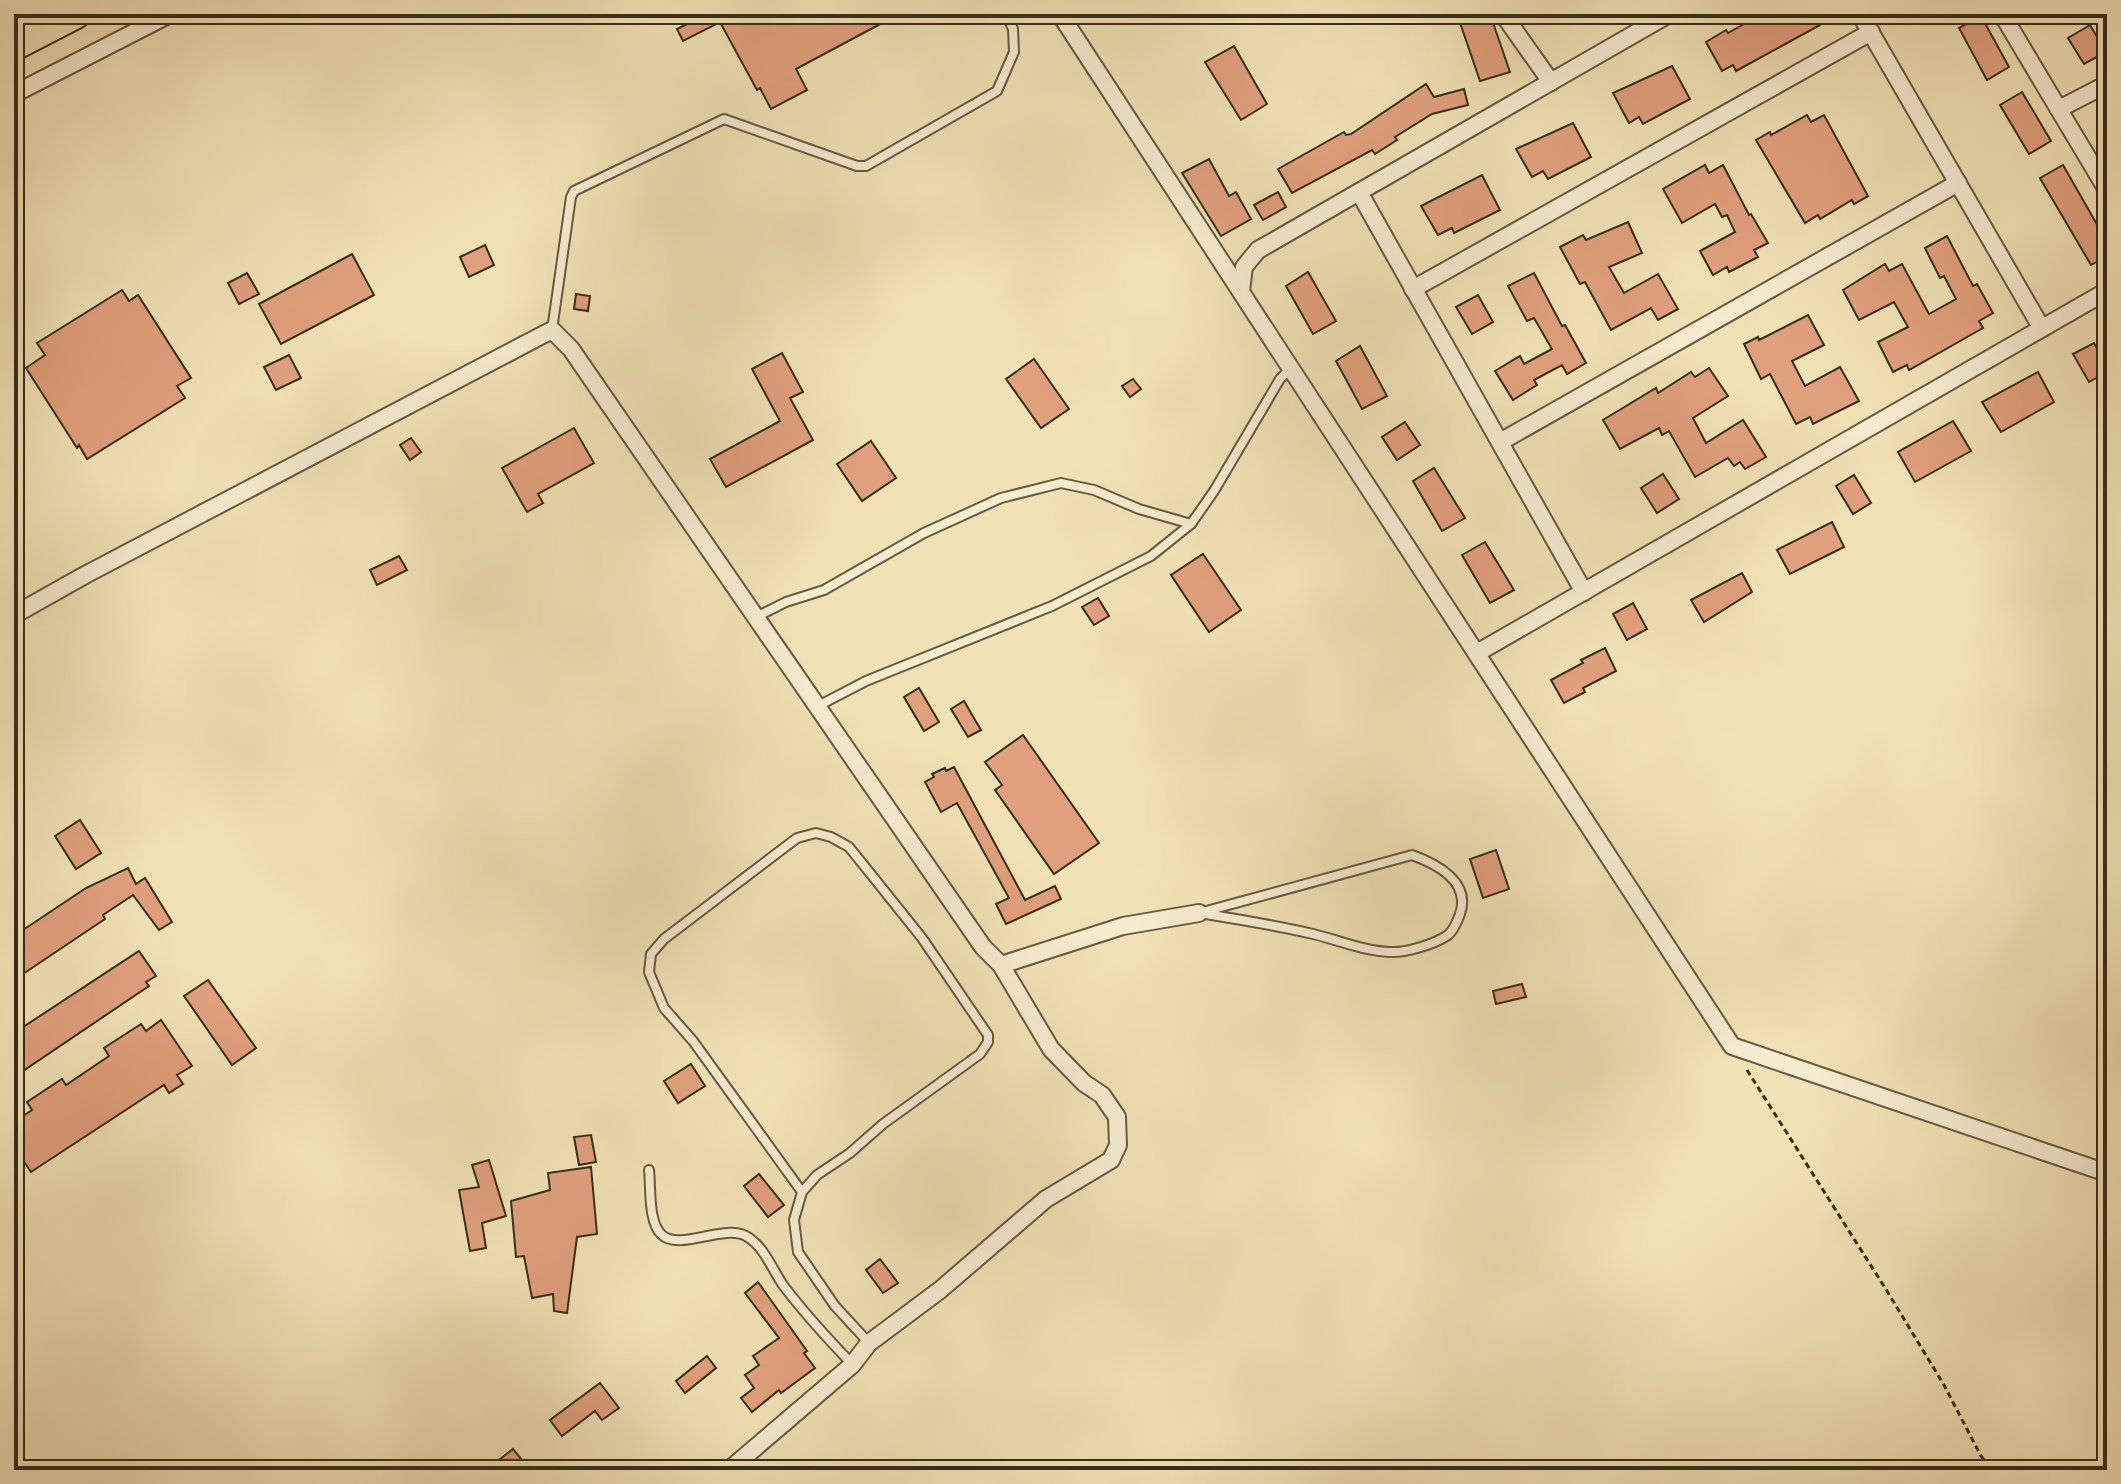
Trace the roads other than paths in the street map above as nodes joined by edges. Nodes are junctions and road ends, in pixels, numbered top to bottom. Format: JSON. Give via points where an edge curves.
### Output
{"nodes":[{"id":1,"x":76,"y":14,"type":"edge"},
{"id":2,"x":170,"y":14,"type":"edge"},
{"id":3,"x":1006,"y":14,"type":"edge"},
{"id":4,"x":1060,"y":14,"type":"edge"},
{"id":5,"x":1503,"y":14,"type":"edge"},
{"id":6,"x":1669,"y":14,"type":"edge"},
{"id":7,"x":1860,"y":14,"type":"edge"},
{"id":8,"x":2002,"y":14,"type":"edge"},
{"id":9,"x":1871,"y":32,"type":"junction"},
{"id":10,"x":14,"y":46,"type":"edge"},
{"id":11,"x":1551,"y":82,"type":"junction"},
{"id":12,"x":2107,"y":84,"type":"edge"},
{"id":13,"x":14,"y":94,"type":"edge"},
{"id":14,"x":2059,"y":109,"type":"junction"},
{"id":15,"x":1958,"y":183,"type":"junction"},
{"id":16,"x":2107,"y":190,"type":"edge"},
{"id":17,"x":1359,"y":192,"type":"junction"},
{"id":18,"x":1413,"y":289,"type":"junction"},
{"id":19,"x":1241,"y":291,"type":"junction"},
{"id":20,"x":2107,"y":291,"type":"edge"},
{"id":21,"x":2041,"y":327,"type":"junction"},
{"id":22,"x":552,"y":330,"type":"junction"},
{"id":23,"x":1291,"y":368,"type":"junction"},
{"id":24,"x":1500,"y":442,"type":"junction"},
{"id":25,"x":1191,"y":524,"type":"junction"},
{"id":26,"x":1584,"y":592,"type":"junction"},
{"id":27,"x":14,"y":615,"type":"edge"},
{"id":28,"x":755,"y":617,"type":"junction"},
{"id":29,"x":1477,"y":653,"type":"junction"},
{"id":30,"x":817,"y":706,"type":"junction"},
{"id":31,"x":1199,"y":913,"type":"junction"},
{"id":32,"x":1001,"y":965,"type":"junction"},
{"id":33,"x":649,"y":1170,"type":"dead end"},
{"id":34,"x":2107,"y":1173,"type":"edge"},
{"id":35,"x":802,"y":1192,"type":"junction"},
{"id":36,"x":869,"y":1343,"type":"junction"},
{"id":37,"x":852,"y":1365,"type":"junction"},
{"id":38,"x":729,"y":1470,"type":"edge"}],
"edges":[{"from":1,"to":10,"type":"highway"},
{"from":2,"to":13,"type":"street"},
{"from":3,"to":22,"type":"lane","via":[[1014,52],[997,91],[866,166],[724,119],[574,191]]},
{"from":4,"to":19,"type":"street"},
{"from":5,"to":11,"type":"street"},
{"from":6,"to":11,"type":"street"},
{"from":7,"to":9,"type":"street"},
{"from":8,"to":14,"type":"street"},
{"from":9,"to":15,"type":"street"},
{"from":9,"to":18,"type":"street"},
{"from":11,"to":17,"type":"street"},
{"from":12,"to":14,"type":"street"},
{"from":14,"to":16,"type":"street"},
{"from":15,"to":21,"type":"street"},
{"from":15,"to":24,"type":"street"},
{"from":17,"to":18,"type":"street"},
{"from":17,"to":19,"type":"street","via":[[1258,250],[1244,267]]},
{"from":18,"to":24,"type":"street"},
{"from":19,"to":23,"type":"street"},
{"from":20,"to":21,"type":"street"},
{"from":21,"to":26,"type":"street"},
{"from":22,"to":27,"type":"street"},
{"from":22,"to":28,"type":"street","via":[[571,349]]},
{"from":23,"to":25,"type":"lane"},
{"from":23,"to":29,"type":"street"},
{"from":24,"to":26,"type":"street"},
{"from":25,"to":28,"type":"lane","via":[[1061,483],[1001,498],[924,533],[824,590]]},
{"from":25,"to":30,"type":"lane","via":[[1151,556],[1052,606]]},
{"from":26,"to":29,"type":"street"},
{"from":28,"to":30,"type":"street"},
{"from":29,"to":34,"type":"street","via":[[1732,1046]]},
{"from":30,"to":32,"type":"street","via":[[983,947]]},
{"from":31,"to":31,"type":"lane","via":[[1392,952],[1449,934],[1463,902],[1450,877],[1412,855]]},
{"from":31,"to":32,"type":"street","via":[[1123,926]]},
{"from":32,"to":36,"type":"street","via":[[1051,1049],[1102,1095],[1117,1117],[1118,1145],[1111,1160],[1046,1199]]},
{"from":33,"to":37,"type":"lane","via":[[654,1224],[661,1235],[672,1241],[744,1235]]},
{"from":35,"to":35,"type":"lane","via":[[664,1008],[649,972],[651,954],[664,939],[771,855],[816,833],[849,847],[922,938],[988,1042],[980,1054],[817,1175]]},
{"from":35,"to":36,"type":"lane","via":[[794,1220],[798,1252],[835,1306]]},
{"from":36,"to":37,"type":"street"},
{"from":37,"to":38,"type":"street"}]}
